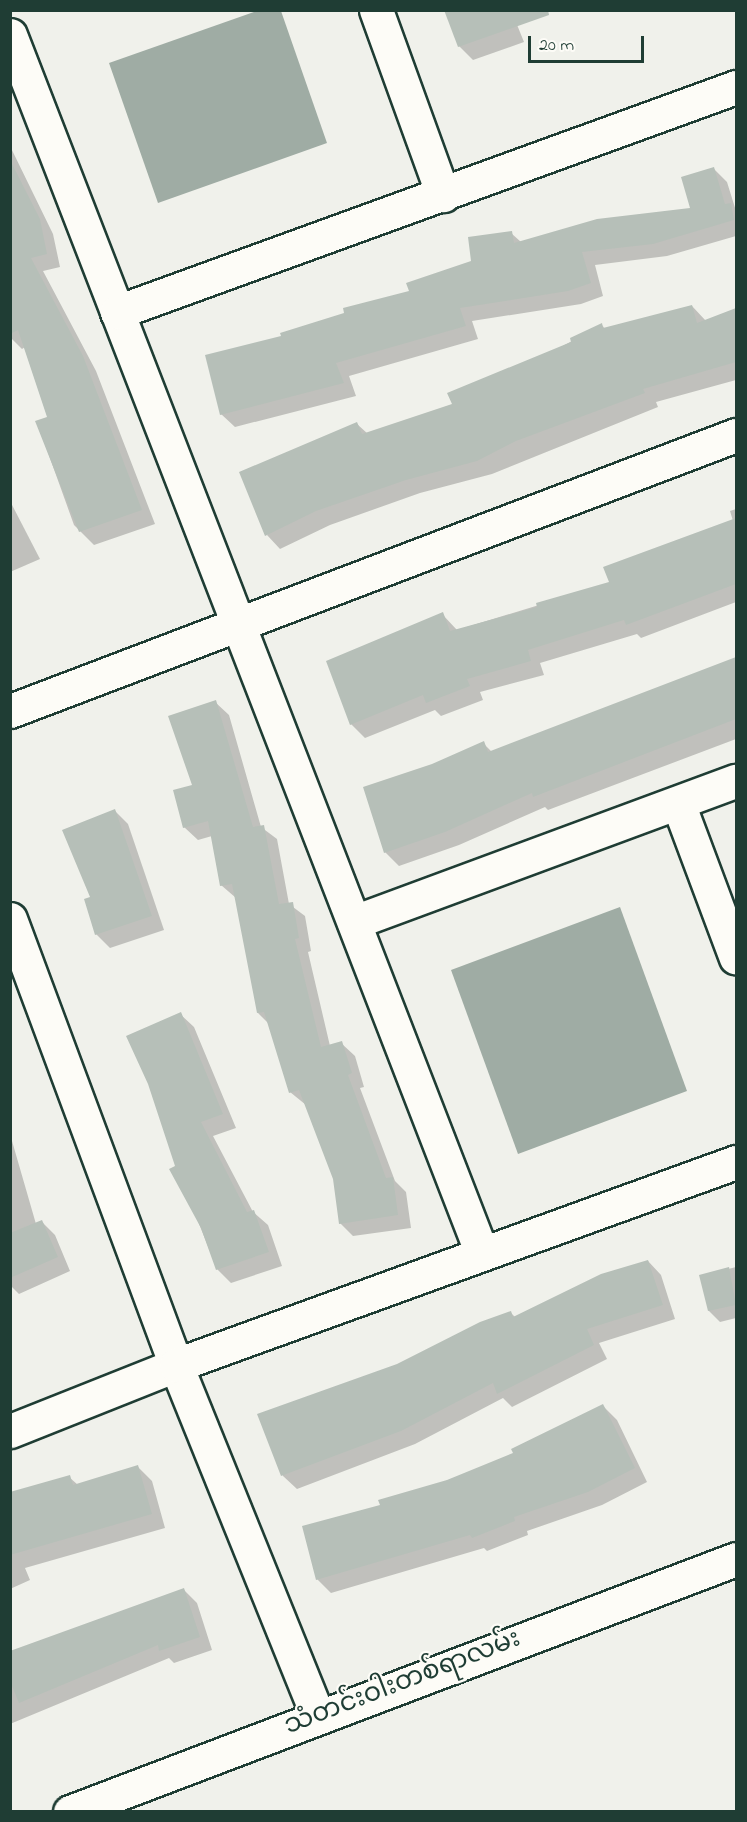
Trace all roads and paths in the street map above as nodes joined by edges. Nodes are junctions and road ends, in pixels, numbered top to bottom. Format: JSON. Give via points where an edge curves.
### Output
{"nodes":[{"id":1,"x":376,"y":10,"type":"edge"},
{"id":2,"x":10,"y":35,"type":"edge"},
{"id":3,"x":736,"y":87,"type":"edge"},
{"id":4,"x":443,"y":195,"type":"junction"},
{"id":5,"x":117,"y":312,"type":"junction"},
{"id":6,"x":736,"y":435,"type":"edge"},
{"id":7,"x":238,"y":624,"type":"junction"},
{"id":8,"x":10,"y":711,"type":"edge"},
{"id":9,"x":736,"y":781,"type":"edge"},
{"id":10,"x":678,"y":803,"type":"junction"},
{"id":11,"x":10,"y":919,"type":"edge"},
{"id":12,"x":354,"y":922,"type":"junction"},
{"id":13,"x":736,"y":958,"type":"edge"},
{"id":14,"x":736,"y":1162,"type":"edge"},
{"id":15,"x":482,"y":1254,"type":"junction"},
{"id":16,"x":176,"y":1365,"type":"junction"},
{"id":17,"x":10,"y":1431,"type":"edge"},
{"id":18,"x":736,"y":1559,"type":"edge"},
{"id":19,"x":318,"y":1716,"type":"junction"},
{"id":20,"x":69,"y":1812,"type":"edge"}],
"edges":[{"from":1,"to":4,"type":"street"},
{"from":2,"to":5,"type":"street"},
{"from":3,"to":4,"type":"street"},
{"from":4,"to":5,"type":"street"},
{"from":5,"to":7,"type":"street"},
{"from":6,"to":7,"type":"street"},
{"from":7,"to":8,"type":"street"},
{"from":7,"to":12,"type":"street"},
{"from":9,"to":10,"type":"street"},
{"from":10,"to":12,"type":"street"},
{"from":10,"to":13,"type":"street"},
{"from":11,"to":16,"type":"street"},
{"from":12,"to":15,"type":"street"},
{"from":14,"to":15,"type":"street"},
{"from":15,"to":16,"type":"street"},
{"from":16,"to":17,"type":"street"},
{"from":16,"to":19,"type":"street"},
{"from":18,"to":19,"type":"street","name":"သံတင်းဝါးတစ်ရာလမ်း"},
{"from":19,"to":20,"type":"street","name":"သံတင်းဝါးတစ်ရာလမ်း"}]}
